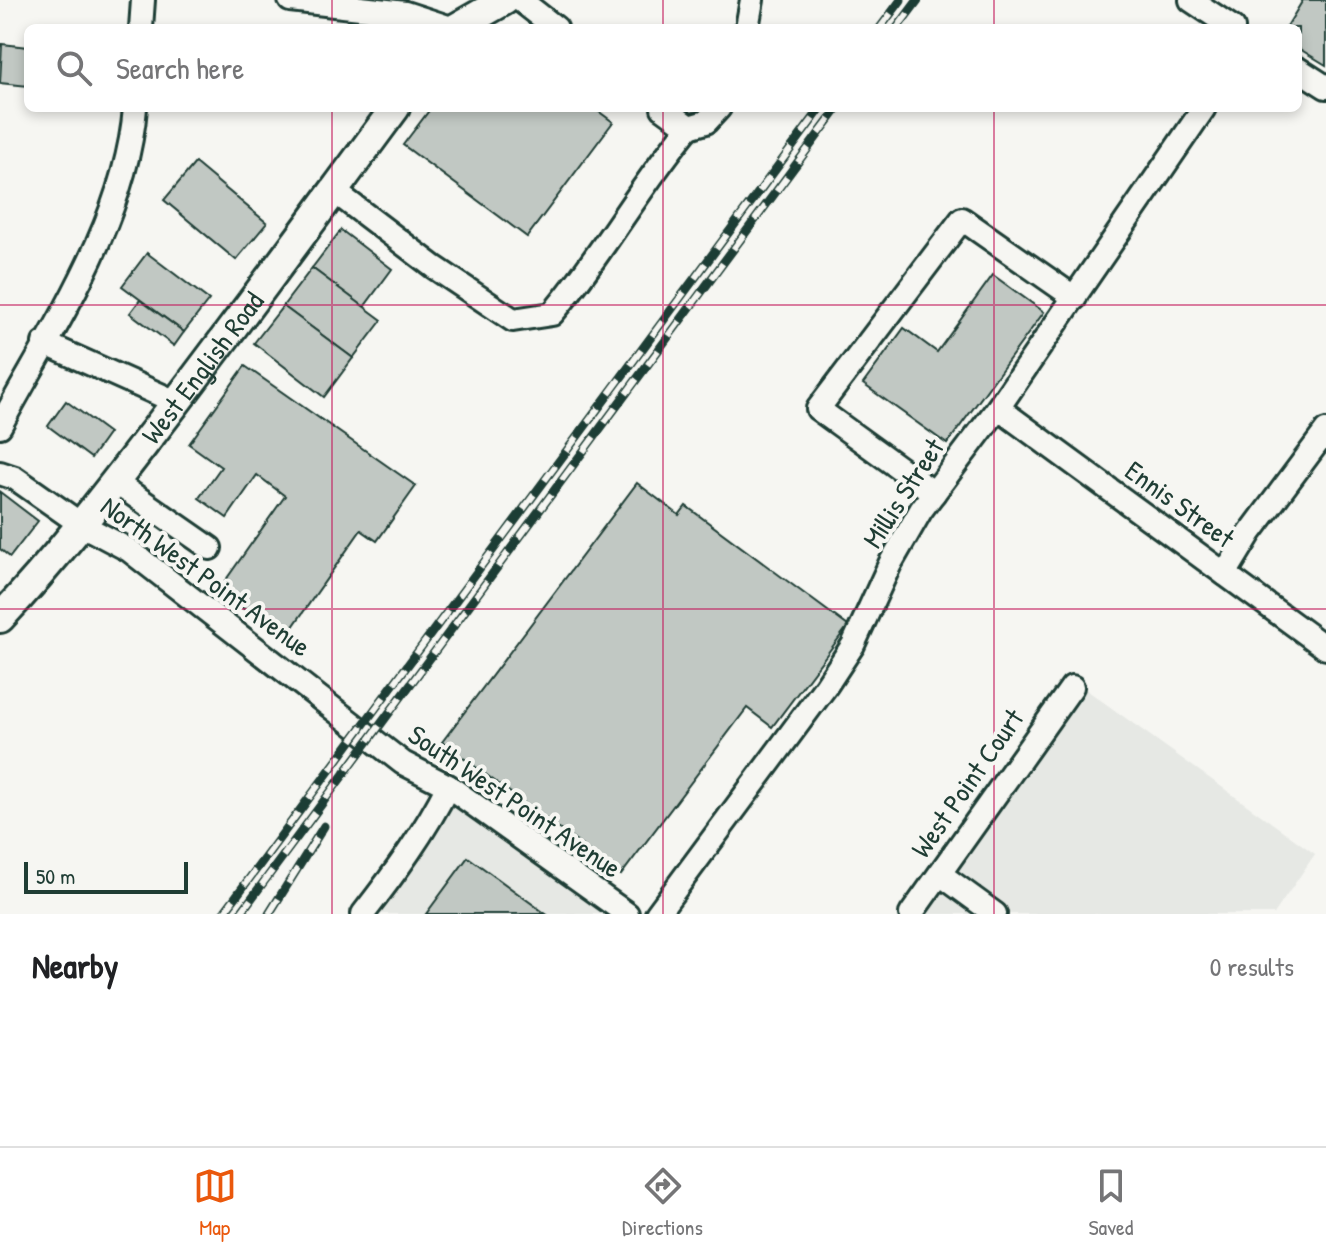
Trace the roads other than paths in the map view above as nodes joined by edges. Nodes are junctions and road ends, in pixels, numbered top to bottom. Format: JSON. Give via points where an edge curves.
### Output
{"nodes":[{"id":1,"x":143,"y":0,"type":"edge"},
{"id":2,"x":290,"y":0,"type":"edge"},
{"id":3,"x":460,"y":0,"type":"edge"},
{"id":4,"x":505,"y":0,"type":"edge"},
{"id":5,"x":520,"y":0,"type":"edge"},
{"id":6,"x":752,"y":0,"type":"edge"},
{"id":7,"x":1191,"y":0,"type":"edge"},
{"id":8,"x":392,"y":6,"type":"edge"},
{"id":9,"x":141,"y":24,"type":"edge"},
{"id":10,"x":442,"y":24,"type":"edge"},
{"id":11,"x":455,"y":24,"type":"edge"},
{"id":12,"x":461,"y":24,"type":"edge"},
{"id":13,"x":551,"y":24,"type":"edge"},
{"id":14,"x":748,"y":24,"type":"edge"},
{"id":15,"x":1227,"y":24,"type":"edge"},
{"id":16,"x":1302,"y":72,"type":"edge"},
{"id":17,"x":1326,"y":87,"type":"edge"},
{"id":18,"x":134,"y":112,"type":"edge"},
{"id":19,"x":392,"y":112,"type":"edge"},
{"id":20,"x":668,"y":112,"type":"edge"},
{"id":21,"x":715,"y":112,"type":"edge"},
{"id":22,"x":1201,"y":112,"type":"edge"},
{"id":23,"x":689,"y":127,"type":"junction"},
{"id":24,"x":334,"y":191,"type":"junction"},
{"id":25,"x":1075,"y":298,"type":"junction"},
{"id":26,"x":44,"y":343,"type":"junction"},
{"id":27,"x":176,"y":402,"type":"junction"},
{"id":28,"x":998,"y":408,"type":"junction"},
{"id":29,"x":0,"y":426,"type":"edge"},
{"id":30,"x":1326,"y":431,"type":"edge"},
{"id":31,"x":0,"y":473,"type":"edge"},
{"id":32,"x":115,"y":482,"type":"junction"},
{"id":33,"x":934,"y":493,"type":"junction"},
{"id":34,"x":82,"y":525,"type":"junction"},
{"id":35,"x":210,"y":548,"type":"dead end"},
{"id":36,"x":1225,"y":574,"type":"junction"},
{"id":37,"x":0,"y":618,"type":"edge"},
{"id":38,"x":1326,"y":648,"type":"edge"},
{"id":39,"x":1072,"y":687,"type":"dead end"},
{"id":40,"x":370,"y":737,"type":"joint"},
{"id":41,"x":448,"y":786,"type":"junction"},
{"id":42,"x":940,"y":874,"type":"junction"},
{"id":43,"x":363,"y":914,"type":"edge"},
{"id":44,"x":627,"y":914,"type":"edge"},
{"id":45,"x":657,"y":914,"type":"edge"},
{"id":46,"x":911,"y":914,"type":"edge"},
{"id":47,"x":995,"y":914,"type":"edge"}],
"edges":[{"from":1,"to":9,"type":"street"},
{"from":2,"to":8,"type":"street"},
{"from":3,"to":11,"type":"main road"},
{"from":4,"to":12,"type":"main road"},
{"from":5,"to":13,"type":"street"},
{"from":6,"to":14,"type":"street"},
{"from":7,"to":15,"type":"street"},
{"from":8,"to":10,"type":"street"},
{"from":16,"to":17,"type":"street"},
{"from":18,"to":26,"type":"street","via":[[122,181],[100,240]]},
{"from":19,"to":24,"type":"main road","name":"West English Road"},
{"from":20,"to":23,"type":"street"},
{"from":21,"to":23,"type":"street","via":[[706,122]]},
{"from":22,"to":25,"type":"street","name":"Millis Street"},
{"from":23,"to":24,"type":"street","via":[[552,314],[513,320]]},
{"from":24,"to":27,"type":"main road","name":"West English Road"},
{"from":25,"to":28,"type":"street","name":"Millis Street"},
{"from":25,"to":33,"type":"street","via":[[962,219],[856,355],[818,409]]},
{"from":26,"to":27,"type":"street"},
{"from":26,"to":29,"type":"street"},
{"from":27,"to":32,"type":"main road","name":"West English Road"},
{"from":28,"to":33,"type":"street","name":"Millis Street"},
{"from":28,"to":36,"type":"street","name":"Ennis Street"},
{"from":30,"to":36,"type":"street"},
{"from":31,"to":34,"type":"street","name":"North West Point Avenue"},
{"from":32,"to":34,"type":"main road","name":"West English Road"},
{"from":32,"to":35,"type":"street"},
{"from":33,"to":45,"type":"street","name":"Millis Street","via":[[890,564],[853,645]]},
{"from":34,"to":37,"type":"main road","name":"West English Road"},
{"from":34,"to":40,"type":"street","name":"North West Point Avenue","via":[[129,550]]},
{"from":36,"to":38,"type":"street","name":"Ennis Street"},
{"from":39,"to":42,"type":"street","name":"West Point Court"},
{"from":40,"to":41,"type":"street","name":"South West Point Avenue","via":[[403,763]]},
{"from":41,"to":43,"type":"street","via":[[401,865]]},
{"from":41,"to":44,"type":"street","name":"South West Point Avenue"},
{"from":42,"to":46,"type":"street","name":"West Point Court"},
{"from":42,"to":47,"type":"street"}]}
